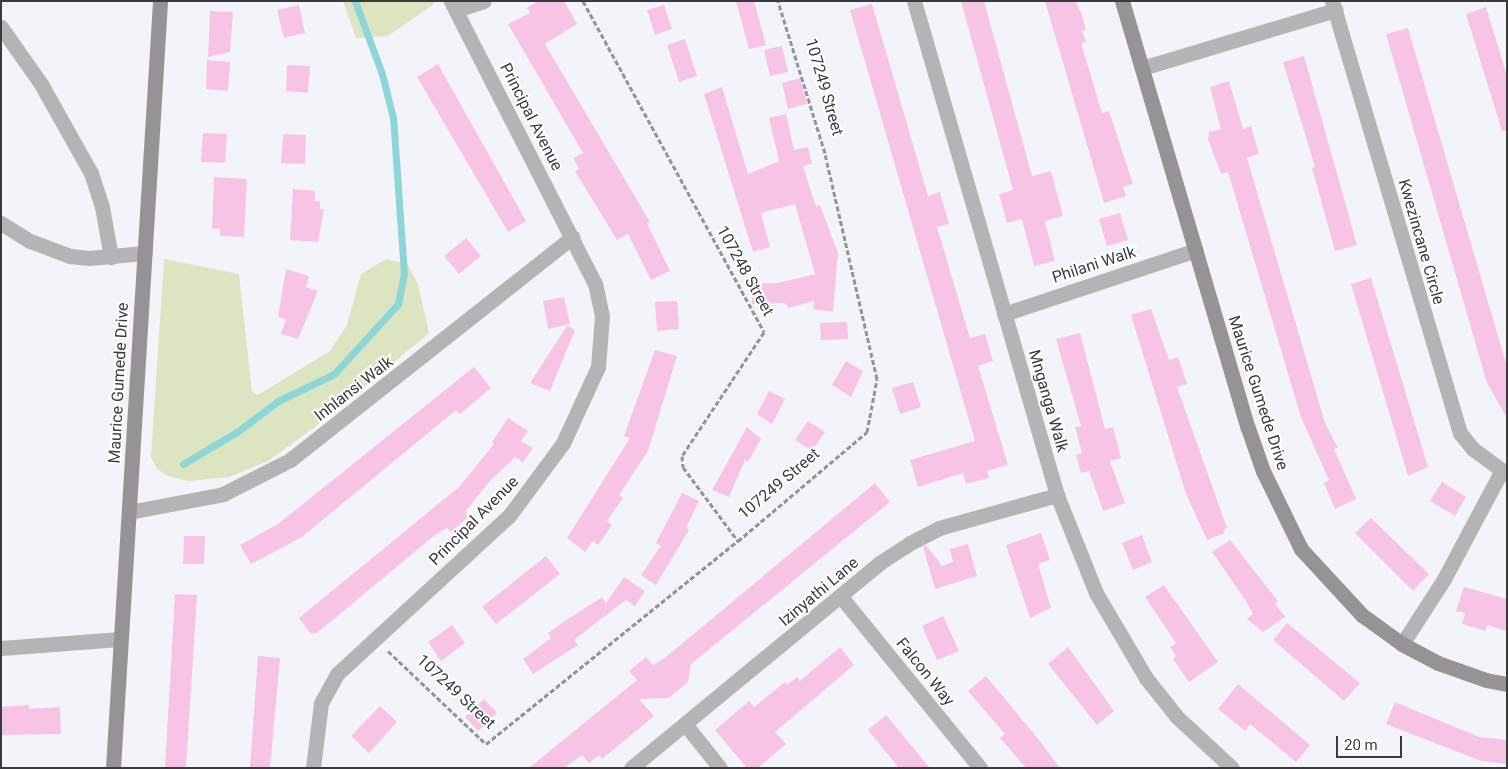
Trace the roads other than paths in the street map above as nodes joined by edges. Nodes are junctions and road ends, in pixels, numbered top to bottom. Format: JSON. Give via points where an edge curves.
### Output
{"nodes":[{"id":1,"x":160,"y":1,"type":"edge"},
{"id":2,"x":484,"y":1,"type":"edge"},
{"id":3,"x":914,"y":1,"type":"edge"},
{"id":4,"x":1122,"y":1,"type":"edge"},
{"id":5,"x":453,"y":6,"type":"edge"},
{"id":6,"x":1334,"y":6,"type":"edge"},
{"id":7,"x":1,"y":27,"type":"edge"},
{"id":8,"x":1142,"y":68,"type":"junction"},
{"id":9,"x":1,"y":223,"type":"edge"},
{"id":10,"x":572,"y":237,"type":"junction"},
{"id":11,"x":1196,"y":250,"type":"junction"},
{"id":12,"x":144,"y":253,"type":"junction"},
{"id":13,"x":111,"y":257,"type":"junction"},
{"id":14,"x":1004,"y":314,"type":"junction"},
{"id":15,"x":1504,"y":472,"type":"edge"},
{"id":16,"x":1057,"y":494,"type":"junction"},
{"id":17,"x":129,"y":512,"type":"junction"},
{"id":18,"x":842,"y":598,"type":"junction"},
{"id":19,"x":120,"y":639,"type":"junction"},
{"id":20,"x":1402,"y":644,"type":"junction"},
{"id":21,"x":1,"y":648,"type":"edge"},
{"id":22,"x":1507,"y":684,"type":"edge"},
{"id":23,"x":685,"y":724,"type":"junction"},
{"id":24,"x":112,"y":768,"type":"edge"},
{"id":25,"x":313,"y":768,"type":"edge"},
{"id":26,"x":632,"y":768,"type":"edge"},
{"id":27,"x":720,"y":768,"type":"edge"},
{"id":28,"x":980,"y":768,"type":"edge"},
{"id":29,"x":1232,"y":768,"type":"edge"}],
"edges":[{"from":1,"to":12,"type":"street","name":"Maurice Gumede Drive"},
{"from":2,"to":5,"type":"street"},
{"from":3,"to":14,"type":"street","name":"Mnganga Walk"},
{"from":4,"to":8,"type":"street","name":"Maurice Gumede Drive"},
{"from":5,"to":10,"type":"street","name":"Principal Avenue"},
{"from":6,"to":8,"type":"street"},
{"from":6,"to":15,"type":"street","name":"Kwezincane Circle","via":[[1451,409],[1460,433],[1473,449]]},
{"from":7,"to":13,"type":"street","via":[[42,84],[91,173],[102,207]]},
{"from":8,"to":11,"type":"street","name":"Maurice Gumede Drive"},
{"from":9,"to":13,"type":"street","via":[[30,241],[70,256]]},
{"from":10,"to":17,"type":"street","name":"Inhlansi Walk","via":[[290,460],[224,494]]},
{"from":10,"to":25,"type":"street","name":"Principal Avenue","via":[[595,284],[602,316],[598,367],[579,415],[541,478],[509,516],[375,638],[328,687],[317,723]]},
{"from":11,"to":14,"type":"street","name":"Philani Walk"},
{"from":11,"to":20,"type":"street","name":"Maurice Gumede Drive","via":[[1248,428],[1282,514],[1301,548],[1329,581],[1362,615]]},
{"from":12,"to":13,"type":"street"},
{"from":12,"to":17,"type":"street","name":"Maurice Gumede Drive"},
{"from":14,"to":16,"type":"street","name":"Mnganga Walk"},
{"from":15,"to":20,"type":"street","via":[[1444,579]]},
{"from":16,"to":18,"type":"street","name":"Izinyathi Lane","via":[[939,528],[881,562]]},
{"from":16,"to":29,"type":"street","name":"Mnganga Walk","via":[[1096,593],[1119,638],[1177,717]]},
{"from":17,"to":19,"type":"street","name":"Maurice Gumede Drive"},
{"from":18,"to":23,"type":"street","name":"Izinyathi Lane"},
{"from":18,"to":28,"type":"street","name":"Falcon Way"},
{"from":19,"to":21,"type":"street"},
{"from":19,"to":24,"type":"street","name":"Maurice Gumede Drive"},
{"from":20,"to":22,"type":"street","name":"Maurice Gumede Drive","via":[[1446,666]]},
{"from":23,"to":26,"type":"street","name":"Izinyathi Lane"},
{"from":23,"to":27,"type":"street"}]}
